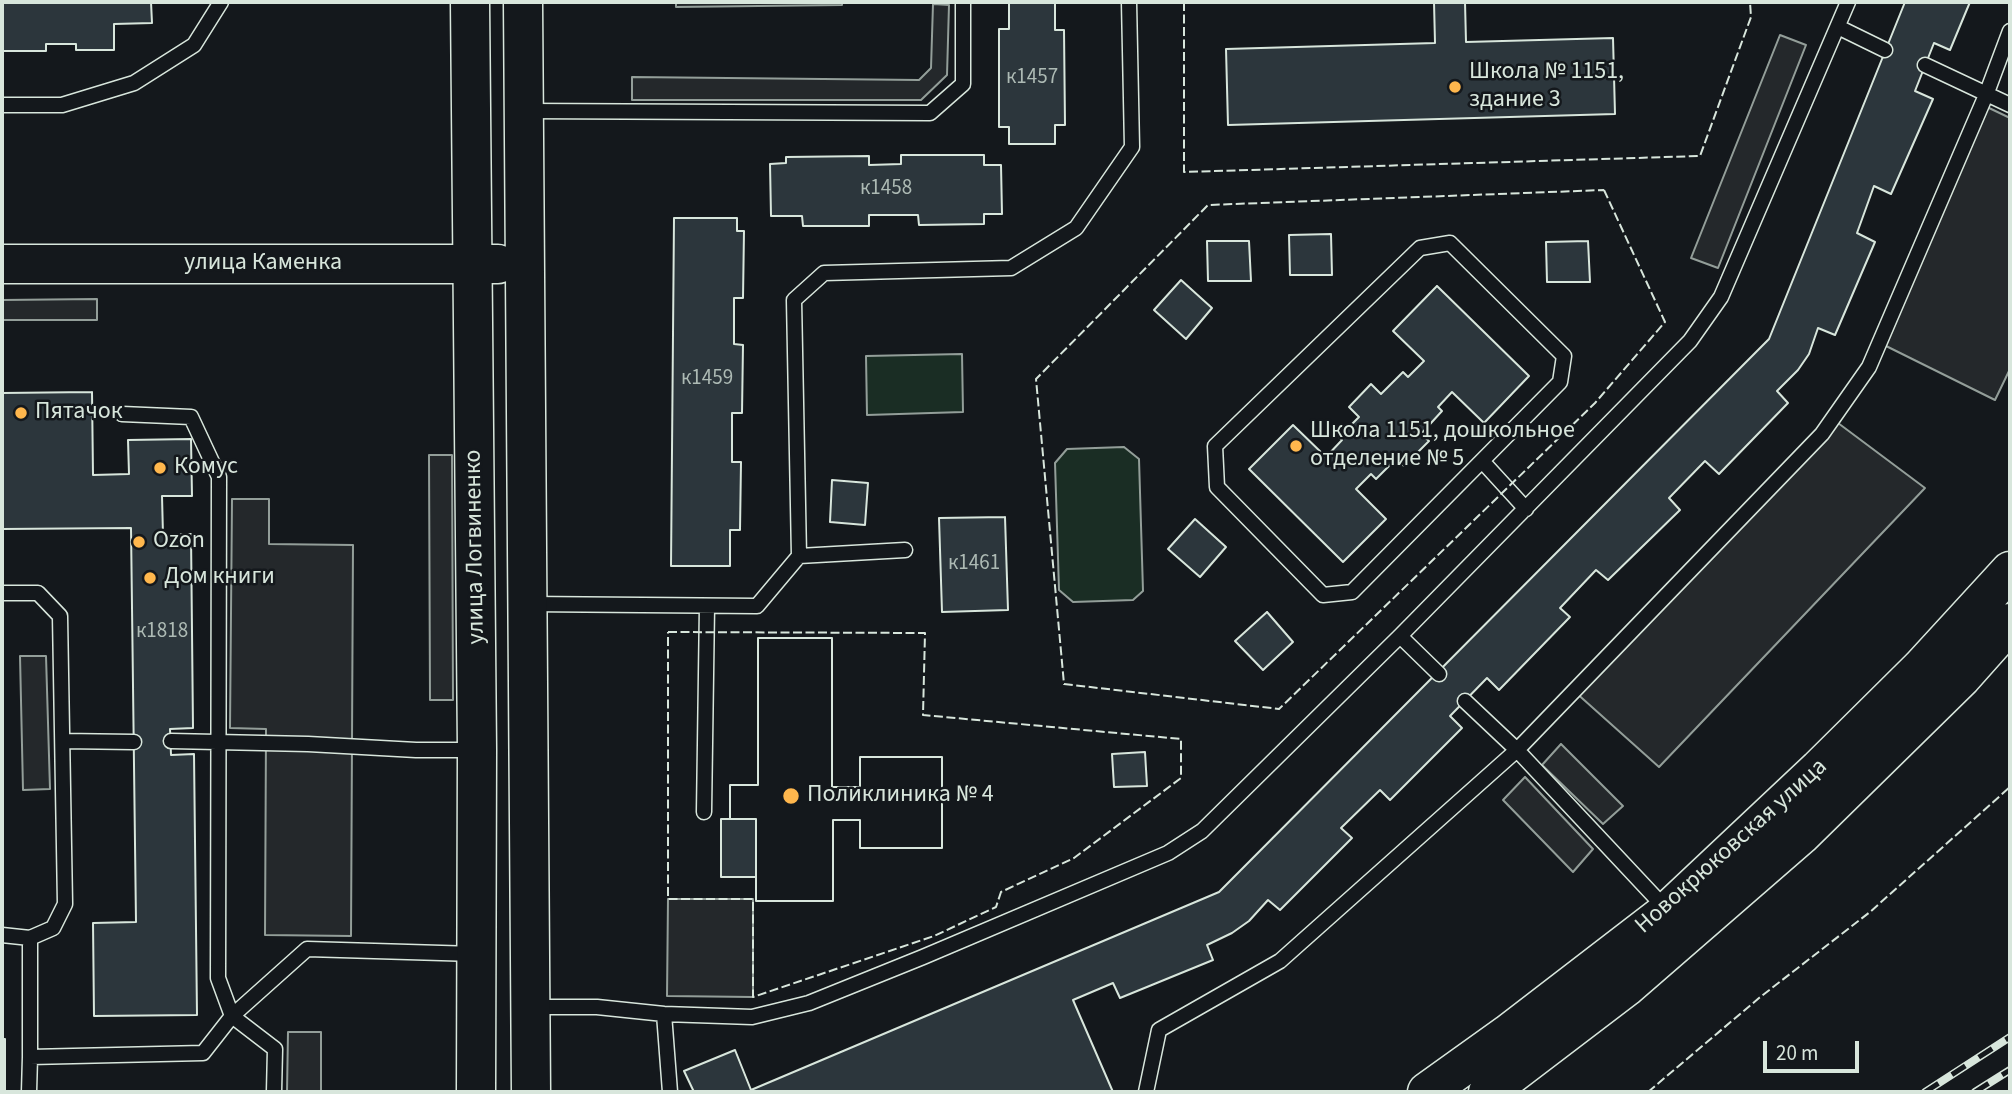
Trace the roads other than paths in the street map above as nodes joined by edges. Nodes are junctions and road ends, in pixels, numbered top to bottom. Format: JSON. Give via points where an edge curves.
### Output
{"nodes":[{"id":1,"x":220,"y":2,"type":"edge"},
{"id":2,"x":470,"y":2,"type":"edge"},
{"id":3,"x":523,"y":2,"type":"edge"},
{"id":4,"x":963,"y":2,"type":"edge"},
{"id":5,"x":1129,"y":2,"type":"edge"},
{"id":6,"x":1848,"y":2,"type":"edge"},
{"id":7,"x":1838,"y":27,"type":"junction"},
{"id":8,"x":2010,"y":31,"type":"edge"},
{"id":9,"x":1885,"y":50,"type":"dead end"},
{"id":10,"x":1925,"y":65,"type":"dead end"},
{"id":11,"x":1986,"y":95,"type":"junction"},
{"id":12,"x":2,"y":105,"type":"edge"},
{"id":13,"x":2010,"y":105,"type":"edge"},
{"id":14,"x":523,"y":111,"type":"junction"},
{"id":15,"x":2,"y":264,"type":"edge"},
{"id":16,"x":473,"y":264,"type":"junction"},
{"id":17,"x":524,"y":264,"type":"junction"},
{"id":18,"x":122,"y":414,"type":"dead end"},
{"id":19,"x":1483,"y":462,"type":"junction"},
{"id":20,"x":1526,"y":509,"type":"junction"},
{"id":21,"x":905,"y":550,"type":"dead end"},
{"id":22,"x":799,"y":556,"type":"junction"},
{"id":23,"x":2010,"y":571,"type":"edge"},
{"id":24,"x":2,"y":593,"type":"edge"},
{"id":25,"x":527,"y":604,"type":"junction"},
{"id":26,"x":707,"y":606,"type":"junction"},
{"id":27,"x":2010,"y":624,"type":"edge"},
{"id":28,"x":1400,"y":636,"type":"junction"},
{"id":29,"x":1439,"y":674,"type":"dead end"},
{"id":30,"x":1465,"y":701,"type":"dead end"},
{"id":31,"x":63,"y":741,"type":"junction"},
{"id":32,"x":171,"y":741,"type":"dead end"},
{"id":33,"x":134,"y":742,"type":"dead end"},
{"id":34,"x":219,"y":742,"type":"junction"},
{"id":35,"x":477,"y":750,"type":"junction"},
{"id":36,"x":1517,"y":750,"type":"junction"},
{"id":37,"x":704,"y":812,"type":"dead end"},
{"id":38,"x":1678,"y":923,"type":"junction"},
{"id":39,"x":2,"y":935,"type":"edge"},
{"id":40,"x":30,"y":937,"type":"junction"},
{"id":41,"x":476,"y":954,"type":"junction"},
{"id":42,"x":476,"y":1007,"type":"junction"},
{"id":43,"x":531,"y":1007,"type":"junction"},
{"id":44,"x":664,"y":1014,"type":"junction"},
{"id":45,"x":232,"y":1016,"type":"junction"},
{"id":46,"x":30,"y":1057,"type":"junction"},
{"id":47,"x":29,"y":1092,"type":"edge"},
{"id":48,"x":274,"y":1092,"type":"edge"},
{"id":49,"x":476,"y":1092,"type":"edge"},
{"id":50,"x":531,"y":1092,"type":"edge"},
{"id":51,"x":670,"y":1092,"type":"edge"},
{"id":52,"x":1146,"y":1092,"type":"edge"},
{"id":53,"x":1427,"y":1092,"type":"edge"},
{"id":54,"x":1488,"y":1092,"type":"edge"}],
"edges":[{"from":1,"to":12,"type":"lane","via":[[194,45],[134,83],[62,105]]},
{"from":2,"to":16,"type":"main road","name":"улица Логвиненко"},
{"from":3,"to":14,"type":"main road","name":"улица Логвиненко"},
{"from":4,"to":14,"type":"lane","via":[[963,84],[930,113]]},
{"from":5,"to":22,"type":"lane","via":[[1132,147],[1076,228],[1011,268],[824,273],[794,300]]},
{"from":6,"to":7,"type":"lane"},
{"from":7,"to":9,"type":"lane"},
{"from":7,"to":20,"type":"lane","via":[[1721,298],[1690,341]]},
{"from":8,"to":11,"type":"lane"},
{"from":10,"to":11,"type":"lane"},
{"from":11,"to":13,"type":"lane"},
{"from":11,"to":36,"type":"lane","via":[[1869,367],[1822,434]]},
{"from":14,"to":17,"type":"main road","name":"улица Логвиненко"},
{"from":15,"to":16,"type":"main road","name":"улица Каменка"},
{"from":16,"to":17,"type":"main road","name":"улица Каменка"},
{"from":16,"to":35,"type":"main road","name":"улица Логвиненко"},
{"from":17,"to":25,"type":"main road","name":"улица Логвиненко"},
{"from":18,"to":34,"type":"lane","via":[[191,417],[219,477]]},
{"from":19,"to":19,"type":"lane","via":[[1353,592],[1323,595],[1217,487],[1215,446],[1420,248],[1450,243],[1564,356],[1560,382]]},
{"from":19,"to":20,"type":"lane"},
{"from":20,"to":28,"type":"lane"},
{"from":21,"to":22,"type":"lane"},
{"from":22,"to":26,"type":"lane","via":[[757,606]]},
{"from":23,"to":38,"type":"main road","name":"Новокрюковская улица"},
{"from":24,"to":31,"type":"lane","via":[[38,593],[60,616]]},
{"from":25,"to":26,"type":"lane"},
{"from":25,"to":43,"type":"main road","name":"улица Логвиненко"},
{"from":26,"to":37,"type":"lane"},
{"from":27,"to":38,"type":"main road","name":"Новокрюковская улица","via":[[1801,835]]},
{"from":28,"to":29,"type":"lane"},
{"from":28,"to":44,"type":"lane","via":[[1202,831],[1168,853],[809,1003],[752,1017]]},
{"from":30,"to":36,"type":"lane"},
{"from":31,"to":33,"type":"lane"},
{"from":31,"to":40,"type":"lane","via":[[65,904],[53,928]]},
{"from":32,"to":34,"type":"lane"},
{"from":34,"to":35,"type":"lane"},
{"from":34,"to":45,"type":"lane","via":[[218,978]]},
{"from":35,"to":41,"type":"main road","name":"улица Логвиненко"},
{"from":36,"to":38,"type":"lane"},
{"from":36,"to":52,"type":"lane","via":[[1280,961],[1159,1030]]},
{"from":38,"to":53,"type":"main road","name":"Новокрюковская улица"},
{"from":38,"to":54,"type":"main road","name":"Новокрюковская улица","via":[[1626,987]]},
{"from":39,"to":40,"type":"lane"},
{"from":40,"to":46,"type":"lane"},
{"from":41,"to":42,"type":"main road","name":"улица Логвиненко"},
{"from":41,"to":45,"type":"lane","via":[[307,949]]},
{"from":42,"to":43,"type":"main road"},
{"from":42,"to":49,"type":"main road","name":"улица Логвиненко"},
{"from":43,"to":44,"type":"lane"},
{"from":43,"to":50,"type":"main road","name":"улица Логвиненко"},
{"from":44,"to":51,"type":"lane"},
{"from":45,"to":46,"type":"lane","via":[[203,1053]]},
{"from":45,"to":48,"type":"lane","via":[[275,1049]]},
{"from":46,"to":47,"type":"lane"}]}
